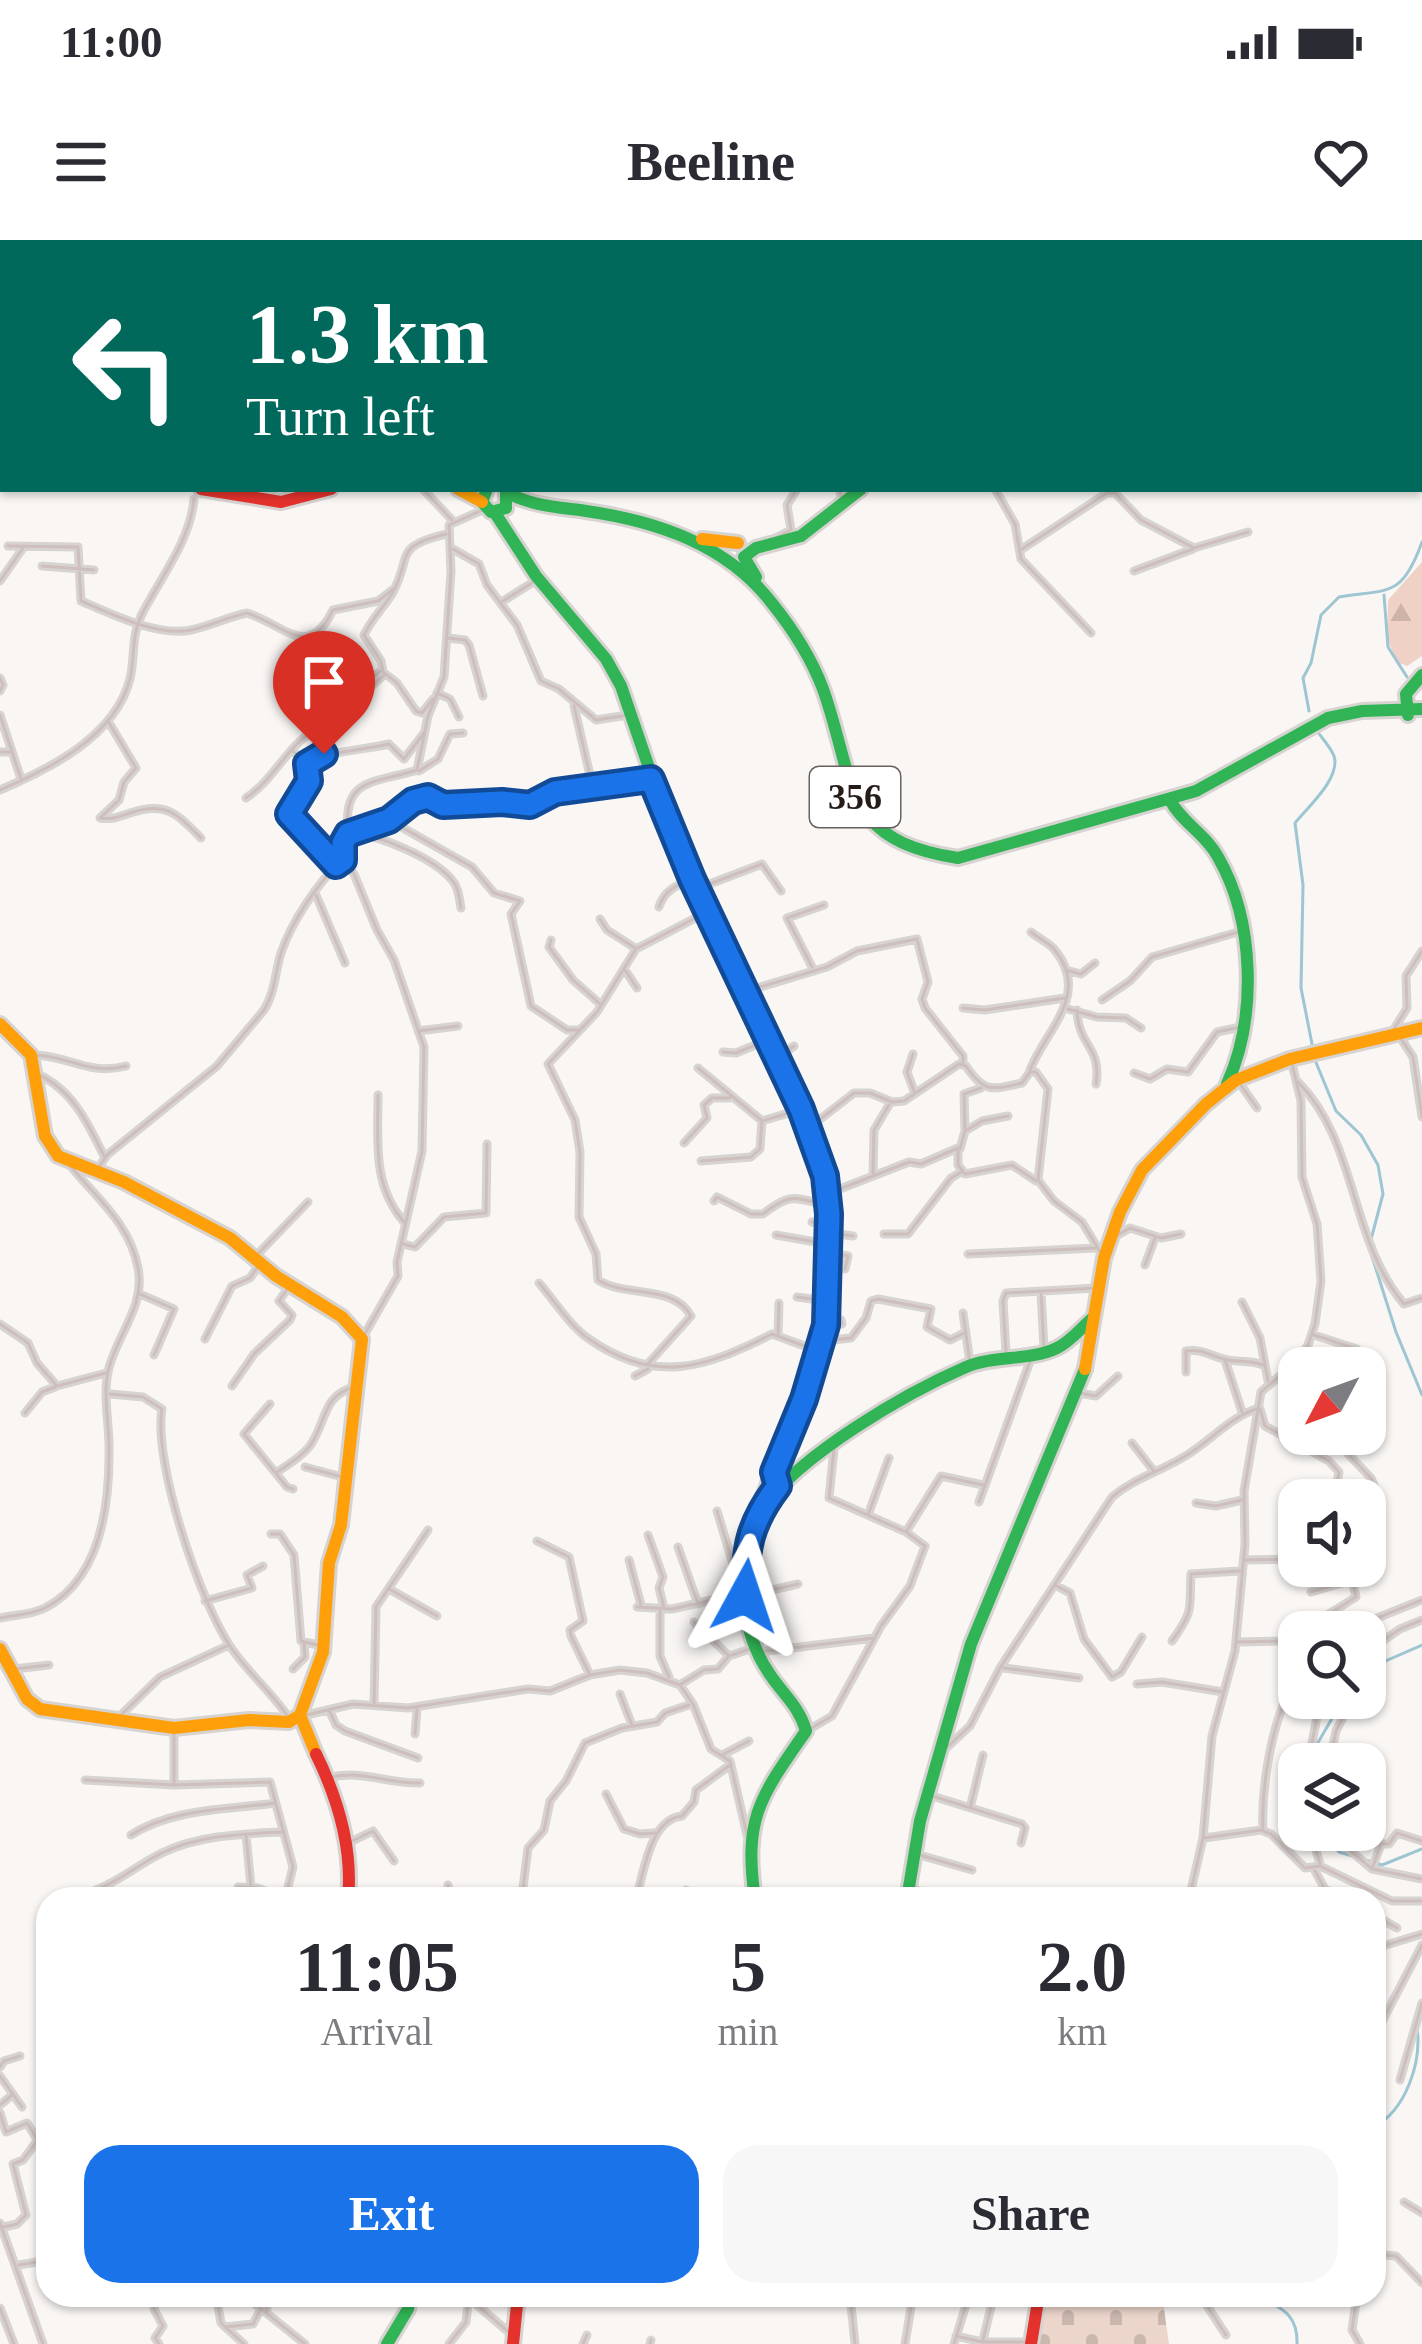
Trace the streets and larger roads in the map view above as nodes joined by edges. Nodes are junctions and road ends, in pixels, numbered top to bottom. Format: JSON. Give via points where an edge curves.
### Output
{"nodes":[{"id":1,"x":319,"y":492,"type":"edge"},
{"id":2,"x":426,"y":492,"type":"edge"},
{"id":3,"x":794,"y":492,"type":"edge"},
{"id":4,"x":840,"y":492,"type":"edge"},
{"id":5,"x":858,"y":492,"type":"edge"},
{"id":6,"x":997,"y":492,"type":"edge"},
{"id":7,"x":198,"y":494,"type":"edge"},
{"id":8,"x":490,"y":496,"type":"edge"},
{"id":9,"x":843,"y":505,"type":"junction"},
{"id":10,"x":454,"y":521,"type":"junction"},
{"id":11,"x":663,"y":527,"type":"junction"},
{"id":12,"x":1248,"y":532,"type":"dead end"},
{"id":13,"x":450,"y":533,"type":"junction"},
{"id":14,"x":738,"y":543,"type":"junction"},
{"id":15,"x":8,"y":546,"type":"dead end"},
{"id":16,"x":24,"y":547,"type":"junction"},
{"id":17,"x":761,"y":548,"type":"junction"},
{"id":18,"x":1194,"y":548,"type":"junction"},
{"id":19,"x":450,"y":549,"type":"junction"},
{"id":20,"x":1022,"y":549,"type":"junction"},
{"id":21,"x":726,"y":557,"type":"junction"},
{"id":22,"x":41,"y":566,"type":"dead end"},
{"id":23,"x":77,"y":567,"type":"junction"},
{"id":24,"x":94,"y":570,"type":"dead end"},
{"id":25,"x":1134,"y":571,"type":"dead end"},
{"id":26,"x":538,"y":579,"type":"junction"},
{"id":27,"x":0,"y":581,"type":"edge"},
{"id":28,"x":394,"y":588,"type":"junction"},
{"id":29,"x":501,"y":602,"type":"junction"},
{"id":30,"x":139,"y":620,"type":"junction"},
{"id":31,"x":1091,"y":633,"type":"dead end"},
{"id":32,"x":795,"y":635,"type":"junction"},
{"id":33,"x":447,"y":638,"type":"junction"},
{"id":34,"x":384,"y":672,"type":"junction"},
{"id":35,"x":0,"y":678,"type":"edge"},
{"id":36,"x":332,"y":686,"type":"dead end"},
{"id":37,"x":0,"y":691,"type":"edge"},
{"id":38,"x":435,"y":695,"type":"junction"},
{"id":39,"x":483,"y":695,"type":"dead end"},
{"id":40,"x":1415,"y":702,"type":"edge"},
{"id":41,"x":574,"y":706,"type":"junction"},
{"id":42,"x":325,"y":708,"type":"dead end"},
{"id":43,"x":629,"y":715,"type":"junction"},
{"id":44,"x":0,"y":716,"type":"edge"},
{"id":45,"x":459,"y":717,"type":"dead end"},
{"id":46,"x":107,"y":720,"type":"junction"},
{"id":47,"x":326,"y":725,"type":"dead end"},
{"id":48,"x":425,"y":730,"type":"junction"},
{"id":49,"x":463,"y":733,"type":"dead end"},
{"id":50,"x":292,"y":750,"type":"junction"},
{"id":51,"x":0,"y":752,"type":"edge"},
{"id":52,"x":12,"y":752,"type":"junction"},
{"id":53,"x":307,"y":764,"type":"junction"},
{"id":54,"x":417,"y":770,"type":"junction"},
{"id":55,"x":651,"y":779,"type":"junction"},
{"id":56,"x":22,"y":781,"type":"junction"},
{"id":57,"x":593,"y":786,"type":"junction"},
{"id":58,"x":0,"y":790,"type":"edge"},
{"id":59,"x":246,"y":798,"type":"dead end"},
{"id":60,"x":1170,"y":800,"type":"junction"},
{"id":61,"x":389,"y":820,"type":"junction"},
{"id":62,"x":350,"y":833,"type":"junction"},
{"id":63,"x":201,"y":838,"type":"dead end"},
{"id":64,"x":343,"y":860,"type":"junction"},
{"id":65,"x":336,"y":865,"type":"junction"},
{"id":66,"x":695,"y":884,"type":"junction"},
{"id":67,"x":781,"y":891,"type":"dead end"},
{"id":68,"x":316,"y":893,"type":"junction"},
{"id":69,"x":824,"y":904,"type":"dead end"},
{"id":70,"x":659,"y":907,"type":"dead end"},
{"id":71,"x":461,"y":908,"type":"dead end"},
{"id":72,"x":710,"y":911,"type":"junction"},
{"id":73,"x":600,"y":919,"type":"dead end"},
{"id":74,"x":1240,"y":931,"type":"junction"},
{"id":75,"x":1031,"y":932,"type":"dead end"},
{"id":76,"x":1053,"y":937,"type":"dead end"},
{"id":77,"x":550,"y":940,"type":"dead end"},
{"id":78,"x":1051,"y":944,"type":"junction"},
{"id":79,"x":637,"y":949,"type":"junction"},
{"id":80,"x":1422,"y":951,"type":"edge"},
{"id":81,"x":345,"y":963,"type":"dead end"},
{"id":82,"x":1095,"y":963,"type":"dead end"},
{"id":83,"x":624,"y":968,"type":"junction"},
{"id":84,"x":812,"y":969,"type":"junction"},
{"id":85,"x":1064,"y":971,"type":"junction"},
{"id":86,"x":637,"y":988,"type":"dead end"},
{"id":87,"x":746,"y":992,"type":"junction"},
{"id":88,"x":1067,"y":998,"type":"junction"},
{"id":89,"x":1102,"y":1000,"type":"dead end"},
{"id":90,"x":600,"y":1004,"type":"junction"},
{"id":91,"x":963,"y":1008,"type":"dead end"},
{"id":92,"x":1066,"y":1010,"type":"junction"},
{"id":93,"x":1077,"y":1010,"type":"junction"},
{"id":94,"x":0,"y":1024,"type":"edge"},
{"id":95,"x":458,"y":1026,"type":"dead end"},
{"id":96,"x":1242,"y":1027,"type":"junction"},
{"id":97,"x":1141,"y":1028,"type":"dead end"},
{"id":98,"x":1422,"y":1028,"type":"edge"},
{"id":99,"x":581,"y":1030,"type":"junction"},
{"id":100,"x":417,"y":1031,"type":"junction"},
{"id":101,"x":1397,"y":1034,"type":"junction"},
{"id":102,"x":769,"y":1039,"type":"junction"},
{"id":103,"x":794,"y":1046,"type":"dead end"},
{"id":104,"x":723,"y":1052,"type":"dead end"},
{"id":105,"x":914,"y":1054,"type":"dead end"},
{"id":106,"x":31,"y":1055,"type":"junction"},
{"id":107,"x":777,"y":1058,"type":"junction"},
{"id":108,"x":1290,"y":1059,"type":"junction"},
{"id":109,"x":963,"y":1064,"type":"junction"},
{"id":110,"x":126,"y":1066,"type":"dead end"},
{"id":111,"x":698,"y":1068,"type":"dead end"},
{"id":112,"x":1030,"y":1072,"type":"junction"},
{"id":113,"x":1134,"y":1072,"type":"dead end"},
{"id":114,"x":37,"y":1074,"type":"junction"},
{"id":115,"x":1241,"y":1076,"type":"junction"},
{"id":116,"x":1298,"y":1082,"type":"junction"},
{"id":117,"x":1096,"y":1084,"type":"dead end"},
{"id":118,"x":982,"y":1087,"type":"junction"},
{"id":119,"x":915,"y":1093,"type":"junction"},
{"id":120,"x":378,"y":1095,"type":"dead end"},
{"id":121,"x":732,"y":1098,"type":"junction"},
{"id":122,"x":892,"y":1102,"type":"junction"},
{"id":123,"x":1257,"y":1108,"type":"dead end"},
{"id":124,"x":801,"y":1109,"type":"junction"},
{"id":125,"x":1008,"y":1116,"type":"dead end"},
{"id":126,"x":1422,"y":1117,"type":"edge"},
{"id":127,"x":762,"y":1121,"type":"junction"},
{"id":128,"x":809,"y":1129,"type":"junction"},
{"id":129,"x":965,"y":1131,"type":"junction"},
{"id":130,"x":684,"y":1143,"type":"dead end"},
{"id":131,"x":487,"y":1144,"type":"dead end"},
{"id":132,"x":960,"y":1150,"type":"junction"},
{"id":133,"x":701,"y":1161,"type":"dead end"},
{"id":134,"x":94,"y":1169,"type":"junction"},
{"id":135,"x":962,"y":1171,"type":"junction"},
{"id":136,"x":873,"y":1176,"type":"junction"},
{"id":137,"x":1038,"y":1180,"type":"junction"},
{"id":138,"x":828,"y":1200,"type":"junction"},
{"id":139,"x":714,"y":1201,"type":"dead end"},
{"id":140,"x":308,"y":1202,"type":"dead end"},
{"id":141,"x":812,"y":1222,"type":"dead end"},
{"id":142,"x":406,"y":1223,"type":"junction"},
{"id":143,"x":884,"y":1234,"type":"dead end"},
{"id":144,"x":1181,"y":1234,"type":"dead end"},
{"id":145,"x":776,"y":1235,"type":"dead end"},
{"id":146,"x":854,"y":1236,"type":"dead end"},
{"id":147,"x":1155,"y":1236,"type":"junction"},
{"id":148,"x":829,"y":1239,"type":"junction"},
{"id":149,"x":401,"y":1244,"type":"junction"},
{"id":150,"x":1104,"y":1244,"type":"junction"},
{"id":151,"x":968,"y":1254,"type":"dead end"},
{"id":152,"x":257,"y":1261,"type":"junction"},
{"id":153,"x":1145,"y":1265,"type":"dead end"},
{"id":154,"x":844,"y":1268,"type":"dead end"},
{"id":155,"x":539,"y":1282,"type":"dead end"},
{"id":156,"x":292,"y":1284,"type":"junction"},
{"id":157,"x":1099,"y":1288,"type":"junction"},
{"id":158,"x":1041,"y":1292,"type":"junction"},
{"id":159,"x":138,"y":1294,"type":"junction"},
{"id":160,"x":796,"y":1298,"type":"dead end"},
{"id":161,"x":1422,"y":1298,"type":"edge"},
{"id":162,"x":829,"y":1301,"type":"junction"},
{"id":163,"x":1242,"y":1302,"type":"dead end"},
{"id":164,"x":779,"y":1303,"type":"dead end"},
{"id":165,"x":963,"y":1313,"type":"dead end"},
{"id":166,"x":1095,"y":1317,"type":"junction"},
{"id":167,"x":827,"y":1319,"type":"junction"},
{"id":168,"x":0,"y":1324,"type":"edge"},
{"id":169,"x":842,"y":1324,"type":"dead end"},
{"id":170,"x":966,"y":1332,"type":"junction"},
{"id":171,"x":1312,"y":1335,"type":"junction"},
{"id":172,"x":778,"y":1337,"type":"junction"},
{"id":173,"x":205,"y":1339,"type":"dead end"},
{"id":174,"x":362,"y":1339,"type":"junction"},
{"id":175,"x":821,"y":1347,"type":"junction"},
{"id":176,"x":1305,"y":1347,"type":"edge"},
{"id":177,"x":1354,"y":1347,"type":"edge"},
{"id":178,"x":1039,"y":1351,"type":"junction"},
{"id":179,"x":154,"y":1355,"type":"dead end"},
{"id":180,"x":1006,"y":1355,"type":"junction"},
{"id":181,"x":1225,"y":1360,"type":"junction"},
{"id":182,"x":971,"y":1365,"type":"junction"},
{"id":183,"x":1263,"y":1365,"type":"junction"},
{"id":184,"x":648,"y":1366,"type":"junction"},
{"id":185,"x":1186,"y":1372,"type":"dead end"},
{"id":186,"x":107,"y":1373,"type":"junction"},
{"id":187,"x":635,"y":1376,"type":"dead end"},
{"id":188,"x":1118,"y":1376,"type":"dead end"},
{"id":189,"x":1278,"y":1376,"type":"edge"},
{"id":190,"x":1269,"y":1383,"type":"junction"},
{"id":191,"x":57,"y":1386,"type":"junction"},
{"id":192,"x":232,"y":1386,"type":"dead end"},
{"id":193,"x":357,"y":1388,"type":"junction"},
{"id":194,"x":1077,"y":1393,"type":"junction"},
{"id":195,"x":108,"y":1394,"type":"junction"},
{"id":196,"x":270,"y":1404,"type":"dead end"},
{"id":197,"x":1259,"y":1408,"type":"junction"},
{"id":198,"x":25,"y":1413,"type":"dead end"},
{"id":199,"x":1242,"y":1414,"type":"junction"},
{"id":200,"x":1132,"y":1443,"type":"dead end"},
{"id":201,"x":835,"y":1447,"type":"junction"},
{"id":202,"x":1349,"y":1455,"type":"edge"},
{"id":203,"x":890,"y":1458,"type":"dead end"},
{"id":204,"x":305,"y":1467,"type":"dead end"},
{"id":205,"x":1153,"y":1471,"type":"junction"},
{"id":206,"x":277,"y":1472,"type":"junction"},
{"id":207,"x":347,"y":1478,"type":"junction"},
{"id":208,"x":778,"y":1479,"type":"junction"},
{"id":209,"x":1338,"y":1479,"type":"edge"},
{"id":210,"x":1371,"y":1479,"type":"edge"},
{"id":211,"x":985,"y":1485,"type":"junction"},
{"id":212,"x":292,"y":1489,"type":"dead end"},
{"id":213,"x":1244,"y":1500,"type":"junction"},
{"id":214,"x":979,"y":1502,"type":"dead end"},
{"id":215,"x":1196,"y":1503,"type":"dead end"},
{"id":216,"x":717,"y":1511,"type":"dead end"},
{"id":217,"x":868,"y":1516,"type":"junction"},
{"id":218,"x":428,"y":1530,"type":"dead end"},
{"id":219,"x":906,"y":1532,"type":"junction"},
{"id":220,"x":271,"y":1534,"type":"dead end"},
{"id":221,"x":648,"y":1535,"type":"dead end"},
{"id":222,"x":537,"y":1541,"type":"dead end"},
{"id":223,"x":678,"y":1547,"type":"dead end"},
{"id":224,"x":1278,"y":1559,"type":"edge"},
{"id":225,"x":629,"y":1560,"type":"dead end"},
{"id":226,"x":1244,"y":1560,"type":"junction"},
{"id":227,"x":295,"y":1561,"type":"junction"},
{"id":228,"x":283,"y":1564,"type":"dead end"},
{"id":229,"x":263,"y":1566,"type":"dead end"},
{"id":230,"x":1242,"y":1571,"type":"junction"},
{"id":231,"x":798,"y":1584,"type":"dead end"},
{"id":232,"x":1054,"y":1585,"type":"junction"},
{"id":233,"x":388,"y":1588,"type":"junction"},
{"id":234,"x":745,"y":1592,"type":"junction"},
{"id":235,"x":1310,"y":1592,"type":"dead end"},
{"id":236,"x":1422,"y":1600,"type":"edge"},
{"id":237,"x":204,"y":1602,"type":"junction"},
{"id":238,"x":698,"y":1605,"type":"junction"},
{"id":239,"x":663,"y":1609,"type":"junction"},
{"id":240,"x":1337,"y":1611,"type":"edge"},
{"id":241,"x":1386,"y":1614,"type":"edge"},
{"id":242,"x":437,"y":1616,"type":"dead end"},
{"id":243,"x":0,"y":1618,"type":"edge"},
{"id":244,"x":1422,"y":1620,"type":"edge"},
{"id":245,"x":694,"y":1622,"type":"dead end"},
{"id":246,"x":877,"y":1637,"type":"junction"},
{"id":247,"x":1142,"y":1637,"type":"dead end"},
{"id":248,"x":1386,"y":1639,"type":"edge"},
{"id":249,"x":304,"y":1641,"type":"junction"},
{"id":250,"x":1172,"y":1641,"type":"dead end"},
{"id":251,"x":1278,"y":1641,"type":"edge"},
{"id":252,"x":1235,"y":1642,"type":"junction"},
{"id":253,"x":229,"y":1645,"type":"junction"},
{"id":254,"x":323,"y":1646,"type":"junction"},
{"id":255,"x":0,"y":1649,"type":"edge"},
{"id":256,"x":755,"y":1650,"type":"junction"},
{"id":257,"x":730,"y":1656,"type":"junction"},
{"id":258,"x":49,"y":1665,"type":"dead end"},
{"id":259,"x":1000,"y":1667,"type":"junction"},
{"id":260,"x":12,"y":1670,"type":"junction"},
{"id":261,"x":293,"y":1670,"type":"dead end"},
{"id":262,"x":590,"y":1675,"type":"junction"},
{"id":263,"x":1079,"y":1678,"type":"dead end"},
{"id":264,"x":671,"y":1680,"type":"junction"},
{"id":265,"x":1137,"y":1684,"type":"dead end"},
{"id":266,"x":680,"y":1685,"type":"junction"},
{"id":267,"x":1225,"y":1692,"type":"junction"},
{"id":268,"x":620,"y":1694,"type":"dead end"},
{"id":269,"x":692,"y":1704,"type":"junction"},
{"id":270,"x":374,"y":1705,"type":"junction"},
{"id":271,"x":418,"y":1707,"type":"junction"},
{"id":272,"x":329,"y":1711,"type":"junction"},
{"id":273,"x":1280,"y":1719,"type":"edge"},
{"id":274,"x":115,"y":1722,"type":"junction"},
{"id":275,"x":296,"y":1725,"type":"junction"},
{"id":276,"x":632,"y":1726,"type":"junction"},
{"id":277,"x":174,"y":1728,"type":"junction"},
{"id":278,"x":806,"y":1731,"type":"junction"},
{"id":279,"x":416,"y":1734,"type":"dead end"},
{"id":280,"x":748,"y":1742,"type":"dead end"},
{"id":281,"x":941,"y":1752,"type":"junction"},
{"id":282,"x":723,"y":1755,"type":"junction"},
{"id":283,"x":983,"y":1755,"type":"dead end"},
{"id":284,"x":418,"y":1758,"type":"dead end"},
{"id":285,"x":731,"y":1764,"type":"junction"},
{"id":286,"x":327,"y":1778,"type":"junction"},
{"id":287,"x":86,"y":1780,"type":"dead end"},
{"id":288,"x":420,"y":1784,"type":"dead end"},
{"id":289,"x":174,"y":1785,"type":"junction"},
{"id":290,"x":605,"y":1794,"type":"dead end"},
{"id":291,"x":928,"y":1794,"type":"junction"},
{"id":292,"x":277,"y":1803,"type":"junction"},
{"id":293,"x":969,"y":1809,"type":"junction"},
{"id":294,"x":284,"y":1832,"type":"junction"},
{"id":295,"x":1263,"y":1832,"type":"junction"},
{"id":296,"x":657,"y":1833,"type":"junction"},
{"id":297,"x":246,"y":1834,"type":"junction"},
{"id":298,"x":131,"y":1835,"type":"dead end"},
{"id":299,"x":748,"y":1837,"type":"junction"},
{"id":300,"x":1203,"y":1838,"type":"junction"},
{"id":301,"x":1422,"y":1841,"type":"edge"},
{"id":302,"x":346,"y":1843,"type":"junction"},
{"id":303,"x":1021,"y":1843,"type":"dead end"},
{"id":304,"x":1314,"y":1851,"type":"edge"},
{"id":305,"x":1351,"y":1851,"type":"edge"},
{"id":306,"x":915,"y":1854,"type":"junction"},
{"id":307,"x":394,"y":1861,"type":"dead end"},
{"id":308,"x":1317,"y":1868,"type":"junction"},
{"id":309,"x":1372,"y":1869,"type":"junction"},
{"id":310,"x":972,"y":1870,"type":"dead end"},
{"id":311,"x":1422,"y":1879,"type":"edge"},
{"id":312,"x":104,"y":1887,"type":"edge"},
{"id":313,"x":238,"y":1887,"type":"dead end"},
{"id":314,"x":251,"y":1887,"type":"joint"},
{"id":315,"x":288,"y":1887,"type":"edge"},
{"id":316,"x":349,"y":1887,"type":"edge"},
{"id":317,"x":523,"y":1887,"type":"edge"},
{"id":318,"x":640,"y":1887,"type":"edge"},
{"id":319,"x":752,"y":1887,"type":"edge"},
{"id":320,"x":909,"y":1887,"type":"edge"},
{"id":321,"x":1192,"y":1887,"type":"edge"},
{"id":322,"x":1325,"y":1887,"type":"edge"},
{"id":323,"x":1362,"y":1887,"type":"edge"},
{"id":324,"x":1386,"y":1897,"type":"edge"},
{"id":325,"x":1422,"y":1901,"type":"edge"},
{"id":326,"x":1386,"y":1922,"type":"edge"},
{"id":327,"x":1396,"y":1928,"type":"dead end"},
{"id":328,"x":1422,"y":1934,"type":"edge"},
{"id":329,"x":1386,"y":1945,"type":"edge"},
{"id":330,"x":1422,"y":1945,"type":"edge"},
{"id":331,"x":1422,"y":2003,"type":"edge"},
{"id":332,"x":1386,"y":2014,"type":"edge"},
{"id":333,"x":20,"y":2056,"type":"dead end"},
{"id":334,"x":0,"y":2067,"type":"edge"},
{"id":335,"x":0,"y":2076,"type":"edge"},
{"id":336,"x":1400,"y":2080,"type":"dead end"},
{"id":337,"x":12,"y":2095,"type":"junction"},
{"id":338,"x":0,"y":2104,"type":"edge"},
{"id":339,"x":22,"y":2107,"type":"dead end"},
{"id":340,"x":0,"y":2113,"type":"edge"},
{"id":341,"x":2,"y":2129,"type":"edge"},
{"id":342,"x":36,"y":2138,"type":"edge"},
{"id":343,"x":36,"y":2141,"type":"edge"},
{"id":344,"x":1404,"y":2202,"type":"dead end"},
{"id":345,"x":1422,"y":2213,"type":"edge"},
{"id":346,"x":2,"y":2225,"type":"edge"},
{"id":347,"x":1386,"y":2255,"type":"edge"},
{"id":348,"x":36,"y":2262,"type":"edge"},
{"id":349,"x":17,"y":2266,"type":"junction"},
{"id":350,"x":1422,"y":2283,"type":"edge"},
{"id":351,"x":154,"y":2307,"type":"edge"},
{"id":352,"x":219,"y":2307,"type":"edge"},
{"id":353,"x":267,"y":2307,"type":"edge"},
{"id":354,"x":408,"y":2307,"type":"edge"},
{"id":355,"x":468,"y":2307,"type":"edge"},
{"id":356,"x":479,"y":2307,"type":"edge"},
{"id":357,"x":517,"y":2307,"type":"edge"},
{"id":358,"x":851,"y":2307,"type":"edge"},
{"id":359,"x":911,"y":2307,"type":"edge"},
{"id":360,"x":965,"y":2307,"type":"edge"},
{"id":361,"x":991,"y":2307,"type":"edge"},
{"id":362,"x":1037,"y":2307,"type":"edge"},
{"id":363,"x":1208,"y":2307,"type":"edge"},
{"id":364,"x":1355,"y":2307,"type":"edge"},
{"id":365,"x":0,"y":2308,"type":"edge"},
{"id":366,"x":261,"y":2308,"type":"joint"},
{"id":367,"x":267,"y":2313,"type":"junction"},
{"id":368,"x":224,"y":2327,"type":"junction"},
{"id":369,"x":587,"y":2335,"type":"dead end"},
{"id":370,"x":1226,"y":2335,"type":"dead end"},
{"id":371,"x":956,"y":2336,"type":"junction"},
{"id":372,"x":513,"y":2340,"type":"edge"},
{"id":373,"x":982,"y":2342,"type":"edge"},
{"id":374,"x":1031,"y":2343,"type":"edge"},
{"id":375,"x":14,"y":2344,"type":"edge"},
{"id":376,"x":44,"y":2344,"type":"edge"},
{"id":377,"x":159,"y":2344,"type":"edge"},
{"id":378,"x":244,"y":2344,"type":"edge"},
{"id":379,"x":305,"y":2344,"type":"edge"},
{"id":380,"x":387,"y":2344,"type":"edge"},
{"id":381,"x":449,"y":2344,"type":"edge"},
{"id":382,"x":583,"y":2344,"type":"edge"},
{"id":383,"x":855,"y":2344,"type":"edge"},
{"id":384,"x":905,"y":2344,"type":"edge"},
{"id":385,"x":954,"y":2344,"type":"edge"},
{"id":386,"x":1360,"y":2344,"type":"edge"}],
"edges":[{"from":1,"to":7,"type":"street","via":[[281,502]]},
{"from":2,"to":10,"type":"street"},
{"from":3,"to":17,"type":"street","via":[[787,505],[791,530]]},
{"from":4,"to":9,"type":"street"},
{"from":5,"to":9,"type":"street"},
{"from":6,"to":20,"type":"street"},
{"from":7,"to":30,"type":"street","via":[[192,522]]},
{"from":8,"to":10,"type":"street"},
{"from":8,"to":11,"type":"street","number":"356"},
{"from":8,"to":26,"type":"street"},
{"from":9,"to":17,"type":"street","via":[[796,540]]},
{"from":10,"to":13,"type":"street"},
{"from":11,"to":14,"type":"street"},
{"from":11,"to":21,"type":"street","number":"356"},
{"from":12,"to":18,"type":"street"},
{"from":13,"to":19,"type":"street"},
{"from":13,"to":28,"type":"street","via":[[414,545],[401,558]]},
{"from":14,"to":17,"type":"street"},
{"from":14,"to":21,"type":"street"},
{"from":15,"to":16,"type":"street"},
{"from":16,"to":23,"type":"street","via":[[78,547]]},
{"from":16,"to":27,"type":"street"},
{"from":17,"to":21,"type":"street"},
{"from":17,"to":32,"type":"street","via":[[744,557],[746,565]]},
{"from":18,"to":20,"type":"street","via":[[1107,493]]},
{"from":18,"to":25,"type":"street"},
{"from":19,"to":29,"type":"street","via":[[479,564]]},
{"from":19,"to":33,"type":"street"},
{"from":20,"to":31,"type":"street","via":[[1021,559]]},
{"from":21,"to":32,"type":"street","number":"356"},
{"from":22,"to":23,"type":"street"},
{"from":23,"to":24,"type":"street"},
{"from":23,"to":30,"type":"street","via":[[81,601]]},
{"from":26,"to":29,"type":"street"},
{"from":26,"to":43,"type":"street","via":[[606,659]]},
{"from":28,"to":30,"type":"street","via":[[365,605],[333,610],[322,630],[304,638],[247,614],[189,631]]},
{"from":28,"to":34,"type":"street","via":[[364,635]]},
{"from":29,"to":41,"type":"street","via":[[541,681]]},
{"from":30,"to":46,"type":"street","via":[[127,687]]},
{"from":32,"to":60,"type":"street","number":"356","via":[[822,685],[856,802],[900,846],[958,858]]},
{"from":33,"to":38,"type":"street"},
{"from":33,"to":39,"type":"street","via":[[469,645]]},
{"from":34,"to":36,"type":"street"},
{"from":34,"to":38,"type":"street","via":[[419,713]]},
{"from":34,"to":42,"type":"street","via":[[344,711]]},
{"from":35,"to":37,"type":"street"},
{"from":38,"to":45,"type":"street","via":[[450,699]]},
{"from":38,"to":48,"type":"street"},
{"from":40,"to":60,"type":"street","number":"356","via":[[1287,739]]},
{"from":41,"to":43,"type":"street","via":[[596,721]]},
{"from":41,"to":57,"type":"street"},
{"from":43,"to":55,"type":"street"},
{"from":44,"to":52,"type":"street"},
{"from":46,"to":56,"type":"street","via":[[56,764]]},
{"from":46,"to":63,"type":"street","via":[[136,768],[100,818],[154,806]]},
{"from":47,"to":50,"type":"street"},
{"from":48,"to":53,"type":"street","via":[[404,759],[389,744]]},
{"from":48,"to":54,"type":"street"},
{"from":49,"to":54,"type":"street","via":[[450,734],[438,759]]},
{"from":50,"to":53,"type":"street"},
{"from":50,"to":59,"type":"street"},
{"from":51,"to":52,"type":"street"},
{"from":52,"to":56,"type":"street"},
{"from":53,"to":65,"type":"street","via":[[309,781],[289,814]]},
{"from":54,"to":62,"type":"street","via":[[355,792],[347,802]]},
{"from":55,"to":57,"type":"street"},
{"from":55,"to":66,"type":"street"},
{"from":56,"to":58,"type":"street"},
{"from":57,"to":61,"type":"street","via":[[530,805],[443,805],[428,797]]},
{"from":60,"to":74,"type":"street","via":[[1217,854]]},
{"from":61,"to":62,"type":"street"},
{"from":61,"to":99,"type":"street","via":[[472,867],[494,893],[520,901],[512,914],[531,1006],[567,1030]]},
{"from":62,"to":64,"type":"street"},
{"from":62,"to":71,"type":"street","via":[[393,841],[440,870],[454,882]]},
{"from":64,"to":65,"type":"street"},
{"from":64,"to":100,"type":"street","via":[[394,960]]},
{"from":65,"to":68,"type":"street"},
{"from":66,"to":67,"type":"street","via":[[761,864]]},
{"from":66,"to":70,"type":"street","via":[[676,886]]},
{"from":66,"to":72,"type":"street"},
{"from":68,"to":81,"type":"street"},
{"from":68,"to":134,"type":"street","via":[[282,950],[264,1010],[217,1066]]},
{"from":69,"to":84,"type":"street","via":[[787,918]]},
{"from":72,"to":79,"type":"street"},
{"from":72,"to":87,"type":"street"},
{"from":73,"to":79,"type":"street"},
{"from":74,"to":89,"type":"street","via":[[1152,957]]},
{"from":74,"to":96,"type":"street","via":[[1247,968]]},
{"from":75,"to":78,"type":"street"},
{"from":76,"to":78,"type":"street"},
{"from":77,"to":90,"type":"street","via":[[559,963]]},
{"from":78,"to":85,"type":"street"},
{"from":79,"to":83,"type":"street"},
{"from":80,"to":101,"type":"street","via":[[1406,976]]},
{"from":82,"to":85,"type":"street","via":[[1081,974]]},
{"from":83,"to":86,"type":"street"},
{"from":83,"to":90,"type":"street"},
{"from":84,"to":87,"type":"street"},
{"from":84,"to":109,"type":"street","via":[[917,939],[925,1008]]},
{"from":85,"to":88,"type":"street"},
{"from":87,"to":102,"type":"street"},
{"from":88,"to":91,"type":"street"},
{"from":88,"to":92,"type":"street"},
{"from":90,"to":99,"type":"street"},
{"from":92,"to":93,"type":"street"},
{"from":92,"to":112,"type":"street"},
{"from":93,"to":97,"type":"street"},
{"from":93,"to":117,"type":"street","via":[[1078,1031],[1099,1065]]},
{"from":94,"to":106,"type":"street"},
{"from":95,"to":100,"type":"street"},
{"from":96,"to":113,"type":"street","via":[[1217,1032],[1187,1072]]},
{"from":96,"to":115,"type":"street"},
{"from":98,"to":101,"type":"street"},
{"from":99,"to":184,"type":"street","via":[[548,1064],[575,1120],[579,1217],[598,1280],[672,1298],[691,1316]]},
{"from":100,"to":142,"type":"street","via":[[424,1125]]},
{"from":101,"to":108,"type":"street"},
{"from":101,"to":126,"type":"street","via":[[1413,1057]]},
{"from":102,"to":104,"type":"street"},
{"from":102,"to":107,"type":"street"},
{"from":103,"to":107,"type":"street"},
{"from":105,"to":119,"type":"street","via":[[908,1072]]},
{"from":106,"to":110,"type":"street","via":[[81,1068]]},
{"from":106,"to":114,"type":"street"},
{"from":107,"to":124,"type":"street"},
{"from":108,"to":115,"type":"street"},
{"from":108,"to":116,"type":"street"},
{"from":109,"to":118,"type":"street"},
{"from":109,"to":119,"type":"street"},
{"from":111,"to":121,"type":"street"},
{"from":112,"to":118,"type":"street","via":[[1017,1085]]},
{"from":112,"to":137,"type":"street","via":[[1048,1089]]},
{"from":114,"to":134,"type":"street","via":[[68,1094],[85,1118]]},
{"from":114,"to":134,"type":"street","via":[[45,1136],[67,1162]]},
{"from":115,"to":123,"type":"street"},
{"from":115,"to":150,"type":"street","via":[[1142,1170]]},
{"from":116,"to":161,"type":"street","via":[[1334,1135],[1389,1287],[1404,1304]]},
{"from":116,"to":171,"type":"street","via":[[1302,1177],[1321,1249]]},
{"from":118,"to":129,"type":"street","via":[[964,1094]]},
{"from":119,"to":122,"type":"street"},
{"from":120,"to":142,"type":"street","via":[[379,1179]]},
{"from":121,"to":127,"type":"street"},
{"from":121,"to":130,"type":"street","via":[[704,1105],[707,1118]]},
{"from":122,"to":128,"type":"street","via":[[854,1093]]},
{"from":122,"to":136,"type":"street","via":[[874,1130]]},
{"from":124,"to":127,"type":"street"},
{"from":124,"to":128,"type":"street"},
{"from":125,"to":129,"type":"street"},
{"from":127,"to":133,"type":"street","via":[[757,1154]]},
{"from":128,"to":138,"type":"street"},
{"from":129,"to":132,"type":"street"},
{"from":131,"to":149,"type":"street","via":[[486,1213],[444,1217],[415,1247]]},
{"from":132,"to":135,"type":"street"},
{"from":132,"to":136,"type":"street"},
{"from":134,"to":152,"type":"street","via":[[172,1206]]},
{"from":134,"to":159,"type":"street","via":[[125,1230]]},
{"from":135,"to":137,"type":"street","via":[[1012,1165]]},
{"from":135,"to":143,"type":"street","via":[[908,1234]]},
{"from":136,"to":138,"type":"street"},
{"from":137,"to":150,"type":"street"},
{"from":138,"to":139,"type":"street","via":[[781,1198],[763,1214]]},
{"from":138,"to":148,"type":"street"},
{"from":140,"to":152,"type":"street"},
{"from":141,"to":148,"type":"street"},
{"from":142,"to":149,"type":"street"},
{"from":144,"to":147,"type":"street"},
{"from":145,"to":148,"type":"street"},
{"from":146,"to":148,"type":"street"},
{"from":147,"to":150,"type":"street","via":[[1130,1228]]},
{"from":147,"to":153,"type":"street"},
{"from":148,"to":154,"type":"street","via":[[848,1256]]},
{"from":148,"to":162,"type":"street"},
{"from":149,"to":174,"type":"street","via":[[398,1276]]},
{"from":150,"to":151,"type":"street"},
{"from":150,"to":157,"type":"street"},
{"from":152,"to":156,"type":"street"},
{"from":152,"to":173,"type":"street","via":[[250,1278],[232,1286]]},
{"from":155,"to":184,"type":"street","via":[[589,1339]]},
{"from":156,"to":174,"type":"street"},
{"from":156,"to":192,"type":"street","via":[[279,1301],[290,1319]]},
{"from":157,"to":158,"type":"street"},
{"from":157,"to":166,"type":"street"},
{"from":158,"to":178,"type":"street"},
{"from":158,"to":180,"type":"street","via":[[1003,1296]]},
{"from":159,"to":179,"type":"street","via":[[174,1309]]},
{"from":159,"to":186,"type":"street"},
{"from":160,"to":162,"type":"street"},
{"from":162,"to":167,"type":"street"},
{"from":163,"to":183,"type":"street"},
{"from":164,"to":172,"type":"street"},
{"from":165,"to":170,"type":"street"},
{"from":166,"to":178,"type":"street","via":[[1065,1344]]},
{"from":166,"to":194,"type":"street"},
{"from":167,"to":169,"type":"street"},
{"from":167,"to":175,"type":"street"},
{"from":168,"to":191,"type":"street","via":[[28,1343]]},
{"from":170,"to":175,"type":"street","via":[[950,1340],[927,1327],[932,1309],[878,1299],[851,1338]]},
{"from":170,"to":182,"type":"street"},
{"from":171,"to":176,"type":"street"},
{"from":171,"to":177,"type":"street"},
{"from":172,"to":175,"type":"street"},
{"from":172,"to":184,"type":"street","via":[[678,1369]]},
{"from":174,"to":193,"type":"street"},
{"from":175,"to":208,"type":"street"},
{"from":178,"to":180,"type":"street"},
{"from":178,"to":211,"type":"street"},
{"from":180,"to":182,"type":"street"},
{"from":181,"to":183,"type":"street"},
{"from":181,"to":185,"type":"street","via":[[1210,1350],[1186,1352]]},
{"from":181,"to":199,"type":"street"},
{"from":182,"to":201,"type":"street","via":[[895,1403]]},
{"from":183,"to":190,"type":"street"},
{"from":184,"to":187,"type":"street"},
{"from":186,"to":191,"type":"street"},
{"from":186,"to":195,"type":"street"},
{"from":188,"to":194,"type":"street","via":[[1096,1396]]},
{"from":189,"to":190,"type":"street"},
{"from":190,"to":197,"type":"street"},
{"from":191,"to":198,"type":"street"},
{"from":193,"to":206,"type":"street","via":[[329,1402],[306,1451]]},
{"from":193,"to":207,"type":"street"},
{"from":194,"to":281,"type":"street","via":[[983,1609]]},
{"from":195,"to":237,"type":"street","via":[[143,1397],[162,1409],[159,1437]]},
{"from":195,"to":243,"type":"street","via":[[104,1511],[83,1576],[42,1610]]},
{"from":196,"to":206,"type":"street","via":[[244,1435]]},
{"from":197,"to":199,"type":"street"},
{"from":197,"to":209,"type":"street","via":[[1265,1426],[1329,1461]]},
{"from":197,"to":213,"type":"street"},
{"from":199,"to":205,"type":"street"},
{"from":200,"to":205,"type":"street"},
{"from":201,"to":208,"type":"street"},
{"from":201,"to":217,"type":"street","via":[[829,1498]]},
{"from":202,"to":210,"type":"street"},
{"from":203,"to":217,"type":"street"},
{"from":204,"to":207,"type":"street"},
{"from":205,"to":232,"type":"street","via":[[1112,1496]]},
{"from":206,"to":212,"type":"street"},
{"from":207,"to":254,"type":"street"},
{"from":208,"to":234,"type":"street","via":[[746,1545]]},
{"from":211,"to":214,"type":"street"},
{"from":211,"to":219,"type":"street","via":[[941,1476]]},
{"from":213,"to":215,"type":"street"},
{"from":213,"to":226,"type":"street"},
{"from":216,"to":234,"type":"street"},
{"from":217,"to":219,"type":"street"},
{"from":218,"to":233,"type":"street"},
{"from":219,"to":246,"type":"street","via":[[925,1550]]},
{"from":220,"to":227,"type":"street","via":[[280,1534]]},
{"from":221,"to":239,"type":"street"},
{"from":222,"to":262,"type":"street","via":[[569,1557],[583,1621],[571,1636]]},
{"from":223,"to":238,"type":"street"},
{"from":224,"to":226,"type":"street"},
{"from":225,"to":239,"type":"street","via":[[639,1607]]},
{"from":226,"to":230,"type":"street"},
{"from":227,"to":228,"type":"street"},
{"from":227,"to":249,"type":"street"},
{"from":229,"to":237,"type":"street","via":[[248,1575],[252,1588]]},
{"from":230,"to":250,"type":"street","via":[[1191,1574],[1191,1614]]},
{"from":230,"to":252,"type":"street"},
{"from":231,"to":234,"type":"street"},
{"from":232,"to":247,"type":"street","via":[[1070,1593],[1084,1639],[1112,1676]]},
{"from":232,"to":259,"type":"street"},
{"from":233,"to":242,"type":"street"},
{"from":233,"to":270,"type":"street","via":[[376,1607]]},
{"from":234,"to":238,"type":"street"},
{"from":234,"to":256,"type":"street"},
{"from":235,"to":240,"type":"street","via":[[1355,1582],[1354,1601]]},
{"from":236,"to":241,"type":"street"},
{"from":237,"to":253,"type":"street"},
{"from":238,"to":239,"type":"street"},
{"from":239,"to":264,"type":"street","via":[[660,1656]]},
{"from":244,"to":248,"type":"street"},
{"from":245,"to":257,"type":"street"},
{"from":246,"to":256,"type":"street"},
{"from":246,"to":278,"type":"street","via":[[832,1716]]},
{"from":249,"to":254,"type":"street"},
{"from":249,"to":261,"type":"street","via":[[305,1657]]},
{"from":251,"to":252,"type":"street"},
{"from":252,"to":267,"type":"street"},
{"from":253,"to":274,"type":"street","via":[[160,1677]]},
{"from":253,"to":275,"type":"street"},
{"from":254,"to":275,"type":"street"},
{"from":255,"to":260,"type":"street"},
{"from":256,"to":257,"type":"street"},
{"from":256,"to":278,"type":"street"},
{"from":257,"to":266,"type":"street"},
{"from":258,"to":260,"type":"street"},
{"from":259,"to":263,"type":"street"},
{"from":259,"to":281,"type":"street","via":[[970,1726]]},
{"from":260,"to":274,"type":"street","via":[[40,1709]]},
{"from":262,"to":264,"type":"street","via":[[620,1670]]},
{"from":262,"to":271,"type":"street","via":[[550,1691]]},
{"from":264,"to":266,"type":"street"},
{"from":265,"to":267,"type":"street"},
{"from":266,"to":269,"type":"street"},
{"from":267,"to":300,"type":"street","via":[[1212,1736]]},
{"from":268,"to":276,"type":"street"},
{"from":269,"to":276,"type":"street"},
{"from":269,"to":282,"type":"street","via":[[710,1749]]},
{"from":270,"to":271,"type":"street"},
{"from":270,"to":272,"type":"street"},
{"from":271,"to":279,"type":"street"},
{"from":272,"to":275,"type":"street"},
{"from":272,"to":284,"type":"street","via":[[345,1731]]},
{"from":273,"to":295,"type":"street","via":[[1264,1779]]},
{"from":274,"to":277,"type":"street"},
{"from":275,"to":277,"type":"street","via":[[249,1720]]},
{"from":275,"to":286,"type":"street"},
{"from":276,"to":317,"type":"street","via":[[585,1743],[528,1848]]},
{"from":277,"to":289,"type":"street"},
{"from":278,"to":299,"type":"street","via":[[758,1803]]},
{"from":280,"to":282,"type":"street"},
{"from":281,"to":291,"type":"street"},
{"from":282,"to":285,"type":"street"},
{"from":283,"to":293,"type":"street"},
{"from":285,"to":296,"type":"street"},
{"from":285,"to":299,"type":"street"},
{"from":286,"to":288,"type":"street","via":[[352,1772]]},
{"from":286,"to":302,"type":"street"},
{"from":287,"to":289,"type":"street"},
{"from":289,"to":292,"type":"street","via":[[266,1780]]},
{"from":290,"to":296,"type":"street","via":[[624,1828]]},
{"from":291,"to":293,"type":"street"},
{"from":291,"to":306,"type":"street"},
{"from":292,"to":294,"type":"street"},
{"from":292,"to":298,"type":"street","via":[[198,1812]]},
{"from":293,"to":303,"type":"street","via":[[1022,1824]]},
{"from":294,"to":297,"type":"street"},
{"from":294,"to":315,"type":"street","via":[[293,1867]]},
{"from":295,"to":300,"type":"street"},
{"from":295,"to":308,"type":"street","via":[[1296,1863]]},
{"from":296,"to":318,"type":"street"},
{"from":297,"to":312,"type":"street","via":[[188,1843]]},
{"from":297,"to":314,"type":"street"},
{"from":299,"to":319,"type":"street"},
{"from":300,"to":321,"type":"street"},
{"from":301,"to":309,"type":"street","via":[[1397,1833],[1381,1844]]},
{"from":302,"to":307,"type":"street","via":[[373,1831]]},
{"from":302,"to":316,"type":"street"},
{"from":304,"to":308,"type":"street"},
{"from":305,"to":309,"type":"street"},
{"from":306,"to":310,"type":"street"},
{"from":306,"to":320,"type":"street"},
{"from":308,"to":322,"type":"street"},
{"from":308,"to":323,"type":"street"},
{"from":309,"to":311,"type":"street"},
{"from":313,"to":314,"type":"street"},
{"from":324,"to":325,"type":"street"},
{"from":326,"to":327,"type":"street"},
{"from":328,"to":329,"type":"street"},
{"from":330,"to":332,"type":"street"},
{"from":331,"to":336,"type":"street"},
{"from":333,"to":334,"type":"street"},
{"from":335,"to":337,"type":"street"},
{"from":337,"to":338,"type":"street"},
{"from":337,"to":339,"type":"street"},
{"from":340,"to":341,"type":"street"},
{"from":341,"to":342,"type":"street","via":[[27,2123]]},
{"from":343,"to":346,"type":"street","via":[[13,2164],[26,2215]]},
{"from":344,"to":345,"type":"street"},
{"from":346,"to":349,"type":"street"},
{"from":347,"to":350,"type":"street"},
{"from":348,"to":349,"type":"street"},
{"from":349,"to":376,"type":"street"},
{"from":351,"to":377,"type":"street","via":[[164,2326]]},
{"from":352,"to":368,"type":"street"},
{"from":353,"to":367,"type":"street"},
{"from":354,"to":380,"type":"street"},
{"from":355,"to":381,"type":"street"},
{"from":356,"to":372,"type":"street"},
{"from":357,"to":372,"type":"street"},
{"from":358,"to":383,"type":"street"},
{"from":359,"to":384,"type":"street"},
{"from":360,"to":371,"type":"street"},
{"from":361,"to":373,"type":"street"},
{"from":362,"to":374,"type":"street"},
{"from":363,"to":370,"type":"street"},
{"from":364,"to":386,"type":"street","via":[[1352,2330]]},
{"from":365,"to":375,"type":"street"},
{"from":366,"to":367,"type":"street"},
{"from":366,"to":368,"type":"street","via":[[253,2324]]},
{"from":367,"to":379,"type":"street"},
{"from":368,"to":378,"type":"street"},
{"from":369,"to":382,"type":"street"},
{"from":371,"to":373,"type":"street"},
{"from":371,"to":385,"type":"street"},
{"from":373,"to":374,"type":"street"}]}
